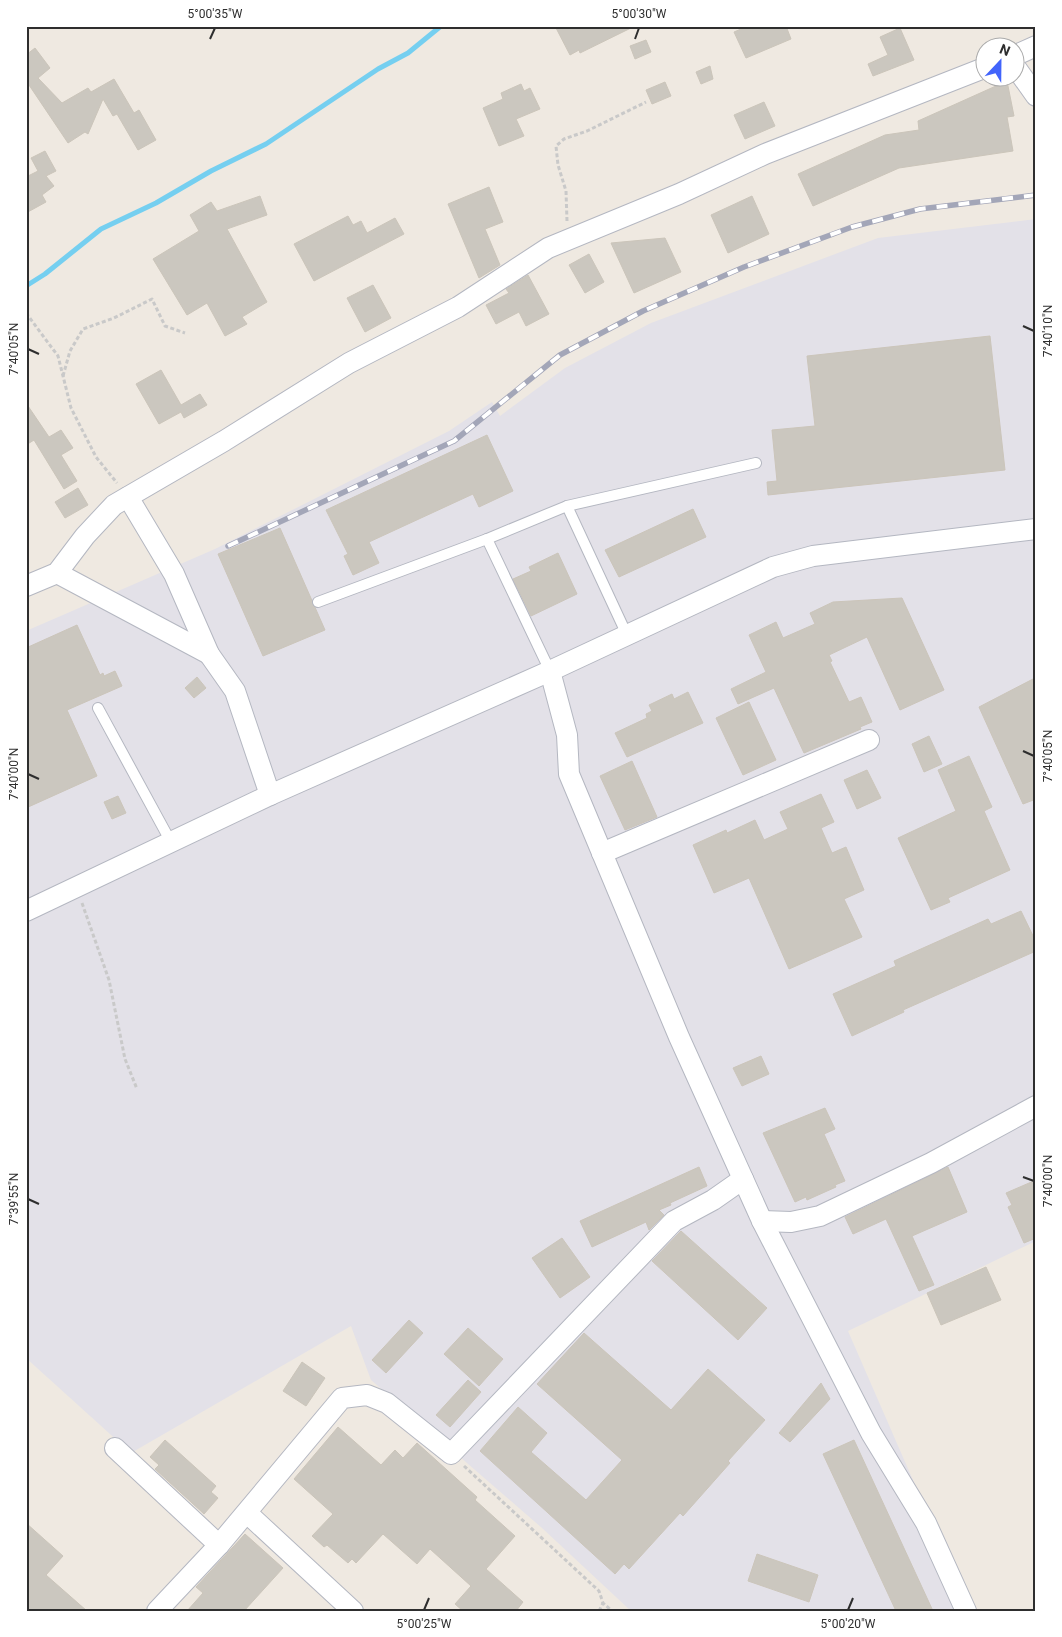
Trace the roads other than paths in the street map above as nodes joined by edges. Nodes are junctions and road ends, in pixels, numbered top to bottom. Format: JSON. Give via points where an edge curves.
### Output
{"nodes":[{"id":1,"x":1036,"y":46,"type":"edge"},
{"id":2,"x":1024,"y":51,"type":"edge"},
{"id":3,"x":974,"y":72,"type":"edge"},
{"id":4,"x":1024,"y":79,"type":"edge"},
{"id":5,"x":1036,"y":96,"type":"edge"},
{"id":6,"x":756,"y":463,"type":"dead end"},
{"id":7,"x":128,"y":497,"type":"junction"},
{"id":8,"x":567,"y":506,"type":"junction"},
{"id":9,"x":1036,"y":529,"type":"edge"},
{"id":10,"x":487,"y":539,"type":"junction"},
{"id":11,"x":58,"y":573,"type":"junction"},
{"id":12,"x":26,"y":586,"type":"edge"},
{"id":13,"x":318,"y":602,"type":"dead end"},
{"id":14,"x":627,"y":635,"type":"junction"},
{"id":15,"x":209,"y":654,"type":"junction"},
{"id":16,"x":550,"y":671,"type":"junction"},
{"id":17,"x":98,"y":708,"type":"dead end"},
{"id":18,"x":869,"y":740,"type":"dead end"},
{"id":19,"x":270,"y":796,"type":"junction"},
{"id":20,"x":172,"y":844,"type":"junction"},
{"id":21,"x":602,"y":853,"type":"junction"},
{"id":22,"x":26,"y":911,"type":"edge"},
{"id":23,"x":1036,"y":1106,"type":"edge"},
{"id":24,"x":743,"y":1179,"type":"junction"},
{"id":25,"x":762,"y":1220,"type":"junction"},
{"id":26,"x":115,"y":1448,"type":"dead end"},
{"id":27,"x":247,"y":1513,"type":"junction"},
{"id":28,"x":219,"y":1545,"type":"junction"},
{"id":29,"x":157,"y":1611,"type":"edge"},
{"id":30,"x":353,"y":1611,"type":"edge"},
{"id":31,"x":966,"y":1611,"type":"edge"}],
"edges":[{"from":1,"to":2,"type":"street"},
{"from":3,"to":7,"type":"street","via":[[766,154],[548,248],[458,307],[349,363]]},
{"from":4,"to":5,"type":"street"},
{"from":6,"to":8,"type":"lane"},
{"from":7,"to":11,"type":"street","via":[[114,505],[85,536]]},
{"from":7,"to":15,"type":"street","via":[[174,574]]},
{"from":8,"to":10,"type":"lane"},
{"from":8,"to":14,"type":"lane"},
{"from":9,"to":14,"type":"street","via":[[813,556],[773,567]]},
{"from":10,"to":13,"type":"lane"},
{"from":10,"to":16,"type":"lane"},
{"from":11,"to":12,"type":"street"},
{"from":11,"to":15,"type":"street"},
{"from":14,"to":16,"type":"street"},
{"from":15,"to":19,"type":"street","via":[[235,691]]},
{"from":16,"to":19,"type":"street"},
{"from":16,"to":21,"type":"street","via":[[567,735],[569,774]]},
{"from":17,"to":20,"type":"lane"},
{"from":18,"to":21,"type":"street"},
{"from":19,"to":20,"type":"street"},
{"from":20,"to":22,"type":"street"},
{"from":21,"to":24,"type":"street","via":[[693,1070]]},
{"from":23,"to":25,"type":"street","via":[[820,1216],[791,1222]]},
{"from":24,"to":25,"type":"street"},
{"from":24,"to":27,"type":"street","via":[[674,1221],[451,1454],[387,1404],[367,1394],[342,1398]]},
{"from":25,"to":31,"type":"street","via":[[872,1433],[926,1524]]},
{"from":26,"to":28,"type":"street"},
{"from":27,"to":28,"type":"street"},
{"from":27,"to":30,"type":"street"},
{"from":28,"to":29,"type":"street"}]}
